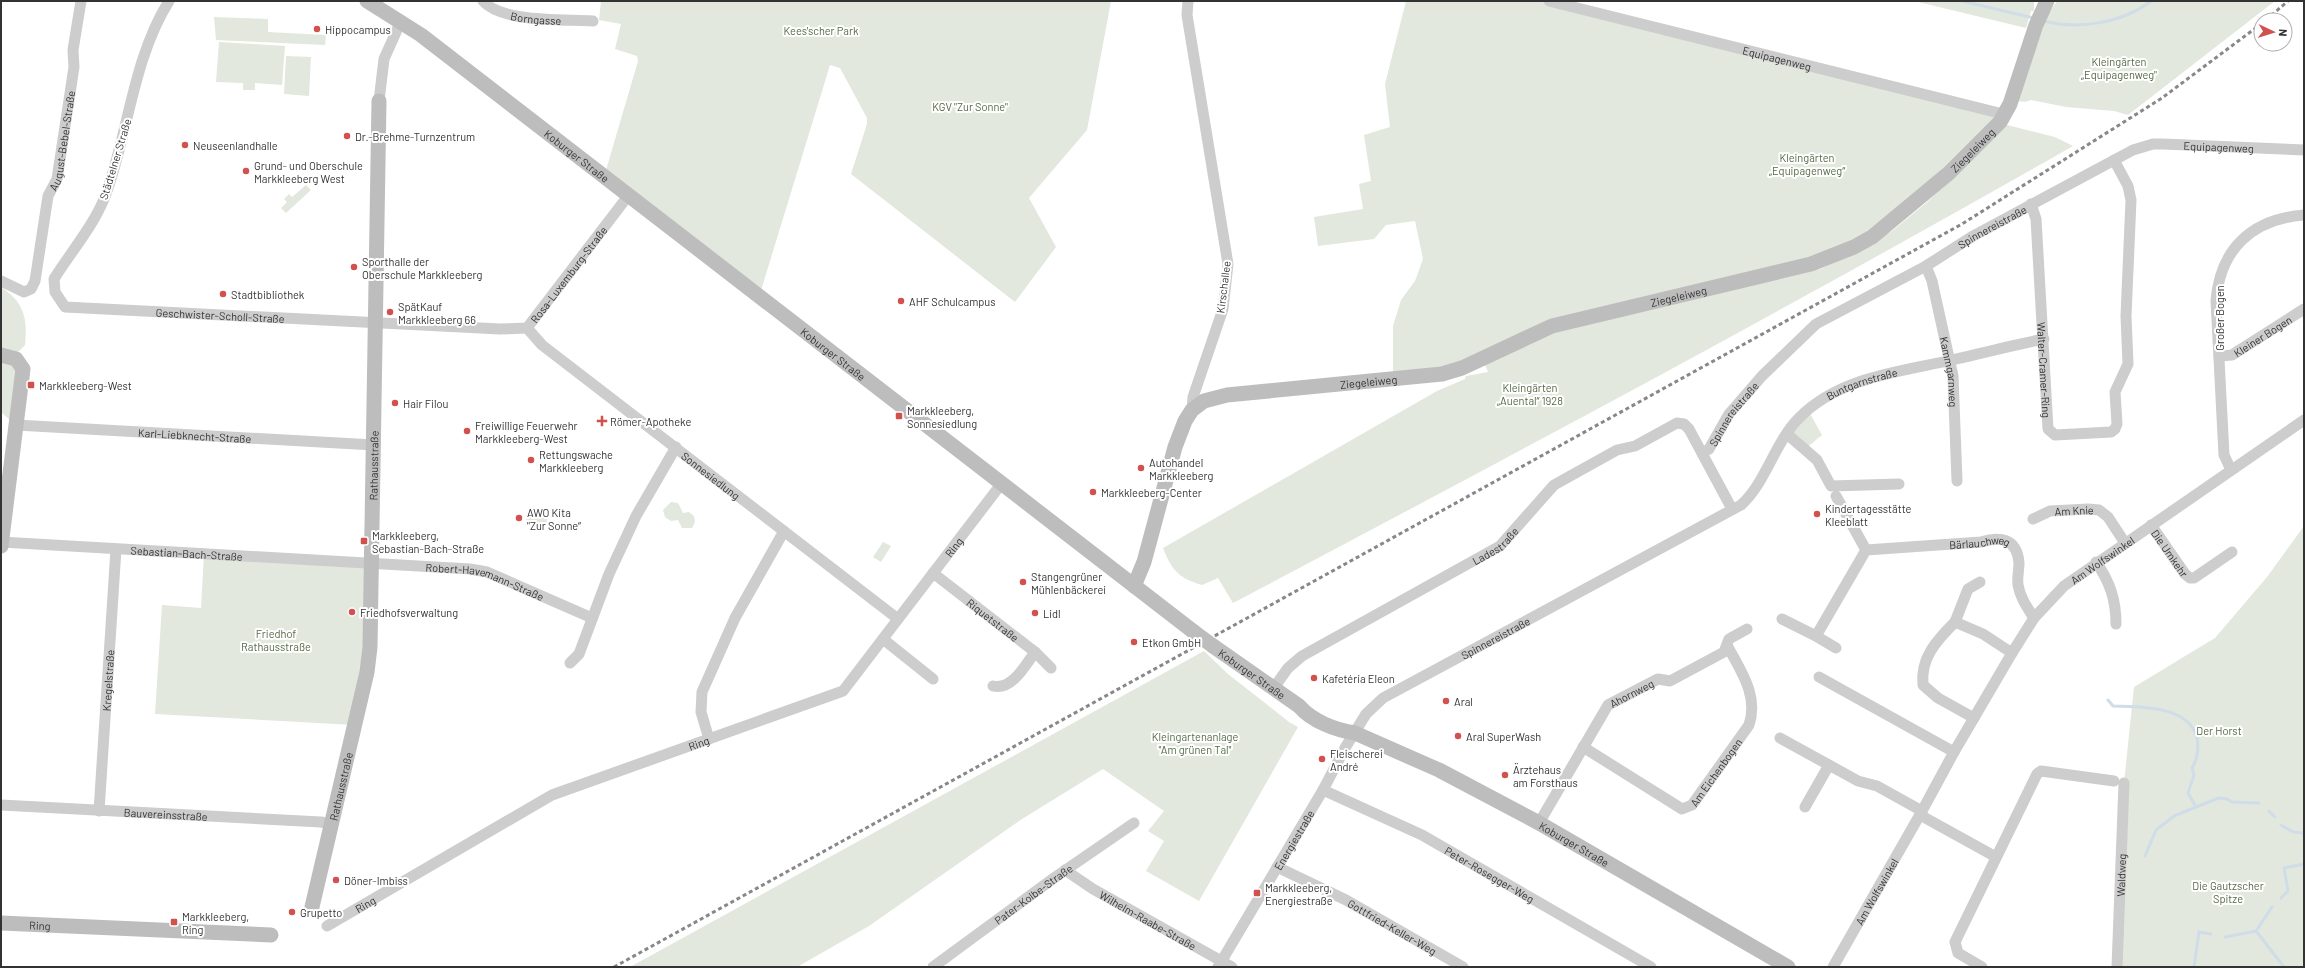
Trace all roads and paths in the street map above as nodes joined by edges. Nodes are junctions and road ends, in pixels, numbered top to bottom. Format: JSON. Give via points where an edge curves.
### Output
{"nodes":[{"id":1,"x":81,"y":1,"type":"edge"},
{"id":2,"x":168,"y":1,"type":"edge"},
{"id":3,"x":367,"y":1,"type":"edge"},
{"id":4,"x":483,"y":1,"type":"edge"},
{"id":5,"x":1188,"y":1,"type":"edge"},
{"id":6,"x":1549,"y":1,"type":"edge"},
{"id":7,"x":2041,"y":13,"type":"edge"},
{"id":8,"x":401,"y":21,"type":"junction"},
{"id":9,"x":593,"y":21,"type":"dead end"},
{"id":10,"x":379,"y":101,"type":"joint"},
{"id":11,"x":2003,"y":117,"type":"junction"},
{"id":12,"x":2133,"y":150,"type":"joint"},
{"id":13,"x":2304,"y":150,"type":"edge"},
{"id":14,"x":2114,"y":160,"type":"junction"},
{"id":15,"x":628,"y":196,"type":"junction"},
{"id":16,"x":2031,"y":204,"type":"junction"},
{"id":17,"x":2304,"y":215,"type":"edge"},
{"id":18,"x":1926,"y":266,"type":"junction"},
{"id":19,"x":1,"y":281,"type":"edge"},
{"id":20,"x":65,"y":307,"type":"joint"},
{"id":21,"x":2304,"y":309,"type":"edge"},
{"id":22,"x":376,"y":323,"type":"junction"},
{"id":23,"x":527,"y":328,"type":"junction"},
{"id":24,"x":2044,"y":339,"type":"junction"},
{"id":25,"x":1,"y":355,"type":"edge"},
{"id":26,"x":2219,"y":356,"type":"junction"},
{"id":27,"x":1951,"y":360,"type":"junction"},
{"id":28,"x":1192,"y":410,"type":"junction"},
{"id":29,"x":2304,"y":420,"type":"edge"},
{"id":30,"x":16,"y":425,"type":"junction"},
{"id":31,"x":1787,"y":434,"type":"junction"},
{"id":32,"x":374,"y":445,"type":"junction"},
{"id":33,"x":676,"y":447,"type":"junction"},
{"id":34,"x":1702,"y":453,"type":"junction"},
{"id":35,"x":2231,"y":470,"type":"junction"},
{"id":36,"x":1957,"y":480,"type":"dead end"},
{"id":37,"x":1002,"y":483,"type":"junction"},
{"id":38,"x":1899,"y":484,"type":"dead end"},
{"id":39,"x":1836,"y":496,"type":"dead end"},
{"id":40,"x":1732,"y":509,"type":"junction"},
{"id":41,"x":2033,"y":519,"type":"dead end"},
{"id":42,"x":2152,"y":525,"type":"junction"},
{"id":43,"x":784,"y":531,"type":"junction"},
{"id":44,"x":1,"y":543,"type":"edge"},
{"id":45,"x":2125,"y":543,"type":"junction"},
{"id":46,"x":116,"y":549,"type":"junction"},
{"id":47,"x":1866,"y":550,"type":"junction"},
{"id":48,"x":2232,"y":552,"type":"dead end"},
{"id":49,"x":372,"y":562,"type":"junction"},
{"id":50,"x":2096,"y":562,"type":"junction"},
{"id":51,"x":933,"y":573,"type":"junction"},
{"id":52,"x":1980,"y":582,"type":"dead end"},
{"id":53,"x":1134,"y":586,"type":"junction"},
{"id":54,"x":592,"y":618,"type":"junction"},
{"id":55,"x":1782,"y":618,"type":"dead end"},
{"id":56,"x":2034,"y":618,"type":"junction"},
{"id":57,"x":898,"y":619,"type":"junction"},
{"id":58,"x":1955,"y":622,"type":"junction"},
{"id":59,"x":2116,"y":624,"type":"dead end"},
{"id":60,"x":1747,"y":629,"type":"dead end"},
{"id":61,"x":1816,"y":636,"type":"junction"},
{"id":62,"x":883,"y":639,"type":"junction"},
{"id":63,"x":1727,"y":645,"type":"junction"},
{"id":64,"x":1836,"y":648,"type":"dead end"},
{"id":65,"x":1035,"y":652,"type":"junction"},
{"id":66,"x":2012,"y":654,"type":"junction"},
{"id":67,"x":570,"y":663,"type":"dead end"},
{"id":68,"x":1051,"y":668,"type":"dead end"},
{"id":69,"x":1819,"y":677,"type":"dead end"},
{"id":70,"x":933,"y":679,"type":"dead end"},
{"id":71,"x":993,"y":686,"type":"dead end"},
{"id":72,"x":1273,"y":690,"type":"junction"},
{"id":73,"x":1974,"y":718,"type":"junction"},
{"id":74,"x":1355,"y":733,"type":"junction"},
{"id":75,"x":1780,"y":738,"type":"dead end"},
{"id":76,"x":709,"y":739,"type":"junction"},
{"id":77,"x":1583,"y":747,"type":"junction"},
{"id":78,"x":1954,"y":752,"type":"junction"},
{"id":79,"x":1829,"y":765,"type":"junction"},
{"id":80,"x":1323,"y":790,"type":"junction"},
{"id":81,"x":1,"y":805,"type":"edge"},
{"id":82,"x":1805,"y":807,"type":"dead end"},
{"id":83,"x":99,"y":811,"type":"junction"},
{"id":84,"x":1921,"y":813,"type":"junction"},
{"id":85,"x":1134,"y":823,"type":"dead end"},
{"id":86,"x":1539,"y":823,"type":"junction"},
{"id":87,"x":331,"y":824,"type":"junction"},
{"id":88,"x":1996,"y":857,"type":"junction"},
{"id":89,"x":1276,"y":867,"type":"junction"},
{"id":90,"x":1066,"y":870,"type":"junction"},
{"id":91,"x":312,"y":907,"type":"dead end"},
{"id":92,"x":1,"y":923,"type":"edge"},
{"id":93,"x":327,"y":926,"type":"dead end"},
{"id":94,"x":271,"y":935,"type":"dead end"},
{"id":95,"x":1450,"y":964,"type":"edge"},
{"id":96,"x":1224,"y":965,"type":"edge"},
{"id":97,"x":933,"y":967,"type":"edge"},
{"id":98,"x":1463,"y":967,"type":"edge"},
{"id":99,"x":1652,"y":967,"type":"edge"},
{"id":100,"x":1788,"y":967,"type":"edge"},
{"id":101,"x":1833,"y":967,"type":"edge"},
{"id":102,"x":1982,"y":967,"type":"edge"},
{"id":103,"x":2117,"y":967,"type":"edge"}],
"edges":[{"from":1,"to":19,"type":"street","name":"August-Bebel-Straße","via":[[57,179],[48,196],[36,278],[32,287],[24,292]]},
{"from":2,"to":20,"type":"street","name":"Städtelner Straße","via":[[144,57],[105,197],[54,279],[55,292]]},
{"from":3,"to":8,"type":"main road","name":"Koburger Straße"},
{"from":4,"to":9,"type":"street","name":"Borngasse","via":[[491,8],[513,16]]},
{"from":5,"to":28,"type":"street","name":"Kirschallee","via":[[1187,15],[1228,264],[1223,309],[1192,397]]},
{"from":6,"to":11,"type":"street","name":"Equipagenweg","via":[[1999,113]]},
{"from":7,"to":11,"type":"main road","name":"Ziegeleiweg","via":[[2010,104]]},
{"from":8,"to":10,"type":"street","name":"Rathausstraße","via":[[384,59]]},
{"from":8,"to":15,"type":"main road","name":"Koburger Straße"},
{"from":10,"to":22,"type":"main road","name":"Rathausstraße"},
{"from":11,"to":28,"type":"main road","name":"Ziegeleiweg","via":[[1949,173],[1889,224],[1854,247],[1811,264],[1552,326],[1462,368],[1442,374],[1227,395],[1204,401]]},
{"from":12,"to":13,"type":"street","name":"Equipagenweg","via":[[2163,144]]},
{"from":12,"to":14,"type":"street","name":"Spinnereistraße"},
{"from":14,"to":16,"type":"street","name":"Spinnereistraße"},
{"from":14,"to":24,"type":"street","name":"Walter-Cramer-Ring","via":[[2128,186],[2131,200],[2126,316],[2128,364],[2115,392],[2115,429],[2111,432],[2055,435],[2050,433]]},
{"from":15,"to":23,"type":"street","name":"Rosa-Luxemburg-Straße"},
{"from":15,"to":37,"type":"main road","name":"Koburger Straße"},
{"from":16,"to":18,"type":"street","name":"Spinnereistraße"},
{"from":16,"to":24,"type":"street","name":"Walter-Cramer-Ring","via":[[2036,219]]},
{"from":17,"to":26,"type":"street","name":"Großer Bogen","via":[[2273,221],[2259,227],[2244,239],[2226,260],[2218,282],[2216,301]]},
{"from":18,"to":27,"type":"street","name":"Kammgarnweg"},
{"from":18,"to":34,"type":"street","name":"Spinnereistraße","via":[[1816,324],[1762,376],[1729,414],[1708,449]]},
{"from":20,"to":22,"type":"street","name":"Geschwister-Scholl-Straße"},
{"from":21,"to":26,"type":"street","name":"Kleiner Bogen","via":[[2232,355]]},
{"from":22,"to":23,"type":"street","name":"Rosa-Luxemburg-Straße","via":[[515,330]]},
{"from":22,"to":32,"type":"main road","name":"Rathausstraße"},
{"from":23,"to":33,"type":"street","name":"Sonnesiedlung","via":[[542,345]]},
{"from":24,"to":27,"type":"street","name":"Buntgarnstraße"},
{"from":25,"to":30,"type":"main road","via":[[16,359],[22,365]]},
{"from":26,"to":35,"type":"street","name":"Großer Bogen","via":[[2224,456]]},
{"from":27,"to":31,"type":"street","name":"Buntgarnstraße","via":[[1855,382],[1819,401],[1799,417]]},
{"from":27,"to":36,"type":"street","name":"Kammgarnweg"},
{"from":28,"to":53,"type":"main road","name":"Kirschallee","via":[[1175,447],[1144,562]]},
{"from":29,"to":35,"type":"street","name":"Am Wolfswinkel"},
{"from":30,"to":32,"type":"street","name":"Karl-Liebknecht-Straße"},
{"from":30,"to":44,"type":"main road"},
{"from":31,"to":38,"type":"street","via":[[1817,460],[1831,486]]},
{"from":31,"to":40,"type":"street","name":"Buntgarnstraße","via":[[1748,498]]},
{"from":32,"to":49,"type":"main road","name":"Rathausstraße"},
{"from":33,"to":43,"type":"street","name":"Sonnesiedlung"},
{"from":33,"to":54,"type":"street","via":[[636,516]]},
{"from":34,"to":40,"type":"street","name":"Spinnereistraße"},
{"from":34,"to":72,"type":"street","name":"Ladestraße","via":[[1689,429],[1677,422],[1635,446],[1611,453],[1554,485],[1500,546],[1302,656],[1288,668]]},
{"from":35,"to":42,"type":"street","name":"Am Wolfswinkel"},
{"from":37,"to":51,"type":"street","name":"Ring"},
{"from":37,"to":53,"type":"main road","name":"Koburger Straße"},
{"from":39,"to":47,"type":"street"},
{"from":40,"to":74,"type":"street","name":"Spinnereistraße","via":[[1383,698],[1366,714]]},
{"from":41,"to":45,"type":"street","name":"Am Knie","via":[[2050,511],[2099,510],[2108,517]]},
{"from":42,"to":45,"type":"street","name":"Am Wolfswinkel"},
{"from":42,"to":48,"type":"street","name":"Die Umkehr","via":[[2190,578],[2194,578]]},
{"from":43,"to":57,"type":"street","name":"Sonnesiedlung"},
{"from":43,"to":76,"type":"street","via":[[735,618],[702,692],[701,712]]},
{"from":44,"to":46,"type":"street","name":"Sebastian-Bach-Straße"},
{"from":45,"to":50,"type":"street","name":"Am Wolfswinkel"},
{"from":46,"to":49,"type":"street","name":"Sebastian-Bach-Straße"},
{"from":46,"to":83,"type":"street","name":"Kregelstraße"},
{"from":47,"to":56,"type":"street","name":"Bärlauchweg","via":[[1981,542],[1996,537],[2010,542],[2016,550],[2019,562],[2018,582],[2021,596]]},
{"from":47,"to":61,"type":"street"},
{"from":49,"to":54,"type":"street","name":"Robert-Havemann-Straße","via":[[487,572]]},
{"from":49,"to":87,"type":"main road","name":"Rathausstraße","via":[[367,672]]},
{"from":50,"to":56,"type":"street","name":"Am Wolfswinkel","via":[[2064,586]]},
{"from":50,"to":59,"type":"street","via":[[2107,578],[2116,602]]},
{"from":51,"to":57,"type":"street","name":"Ring"},
{"from":51,"to":65,"type":"street","name":"Riquetstraße"},
{"from":52,"to":58,"type":"street","via":[[1968,589]]},
{"from":53,"to":72,"type":"main road","name":"Koburger Straße","bridge":true},
{"from":54,"to":67,"type":"street","via":[[579,654]]},
{"from":55,"to":61,"type":"street"},
{"from":56,"to":66,"type":"street","name":"Am Wolfswinkel"},
{"from":57,"to":62,"type":"street","name":"Ring"},
{"from":58,"to":66,"type":"street","via":[[1983,634]]},
{"from":58,"to":73,"type":"street","via":[[1931,649],[1921,671],[1923,685],[1938,698]]},
{"from":60,"to":63,"type":"street","name":"Ahornweg","via":[[1729,639]]},
{"from":61,"to":64,"type":"street"},
{"from":62,"to":70,"type":"street"},
{"from":62,"to":76,"type":"street","name":"Ring","via":[[843,692]]},
{"from":63,"to":77,"type":"street","name":"Ahornweg","via":[[1724,652],[1670,681],[1658,679],[1608,705]]},
{"from":63,"to":77,"type":"street","name":"Am Eichenbogen","via":[[1751,690],[1753,716],[1750,725],[1692,805],[1682,809]]},
{"from":65,"to":68,"type":"street","name":"Riquetstraße"},
{"from":65,"to":71,"type":"street","via":[[1017,677],[1005,685]]},
{"from":66,"to":73,"type":"street","name":"Am Wolfswinkel"},
{"from":69,"to":78,"type":"street"},
{"from":72,"to":74,"type":"main road","name":"Koburger Straße","via":[[1299,706],[1310,707],[1331,716]]},
{"from":73,"to":78,"type":"street","name":"Am Wolfswinkel"},
{"from":74,"to":80,"type":"street","name":"Energiestraße"},
{"from":74,"to":86,"type":"main road","name":"Koburger Straße","via":[[1439,770]]},
{"from":75,"to":79,"type":"street"},
{"from":76,"to":93,"type":"street","name":"Ring","via":[[552,795]]},
{"from":77,"to":86,"type":"street","name":"Ahornweg"},
{"from":78,"to":84,"type":"street","name":"Am Wolfswinkel"},
{"from":79,"to":82,"type":"street"},
{"from":79,"to":84,"type":"street","via":[[1858,781],[1877,786]]},
{"from":80,"to":89,"type":"street","name":"Energiestraße"},
{"from":80,"to":99,"type":"street","name":"Peter-Rosegger-Weg","via":[[1422,836]]},
{"from":81,"to":83,"type":"street","name":"Bauvereinsstraße"},
{"from":83,"to":87,"type":"street","name":"Bauvereinsstraße"},
{"from":84,"to":88,"type":"street"},
{"from":84,"to":101,"type":"street","name":"Am Wolfswinkel"},
{"from":85,"to":90,"type":"street","name":"Pater-Kolbe-Straße"},
{"from":86,"to":100,"type":"main road","name":"Koburger Straße"},
{"from":87,"to":91,"type":"main road","name":"Rathausstraße"},
{"from":88,"to":102,"type":"street","via":[[1955,942],[1958,954]]},
{"from":88,"to":103,"type":"street","name":"Waldweg","via":[[2037,774],[2041,771],[2119,782]]},
{"from":89,"to":95,"type":"street","name":"Gottfried-Keller-Weg","via":[[1346,900]]},
{"from":89,"to":96,"type":"street","name":"Energiestraße"},
{"from":90,"to":96,"type":"street","name":"Wilhelm-Raabe-Straße","via":[[1093,889]]},
{"from":90,"to":97,"type":"street","name":"Pater-Kolbe-Straße"},
{"from":92,"to":94,"type":"main road","name":"Ring"},
{"from":95,"to":98,"type":"street","name":"Gottfried-Keller-Weg"}]}
